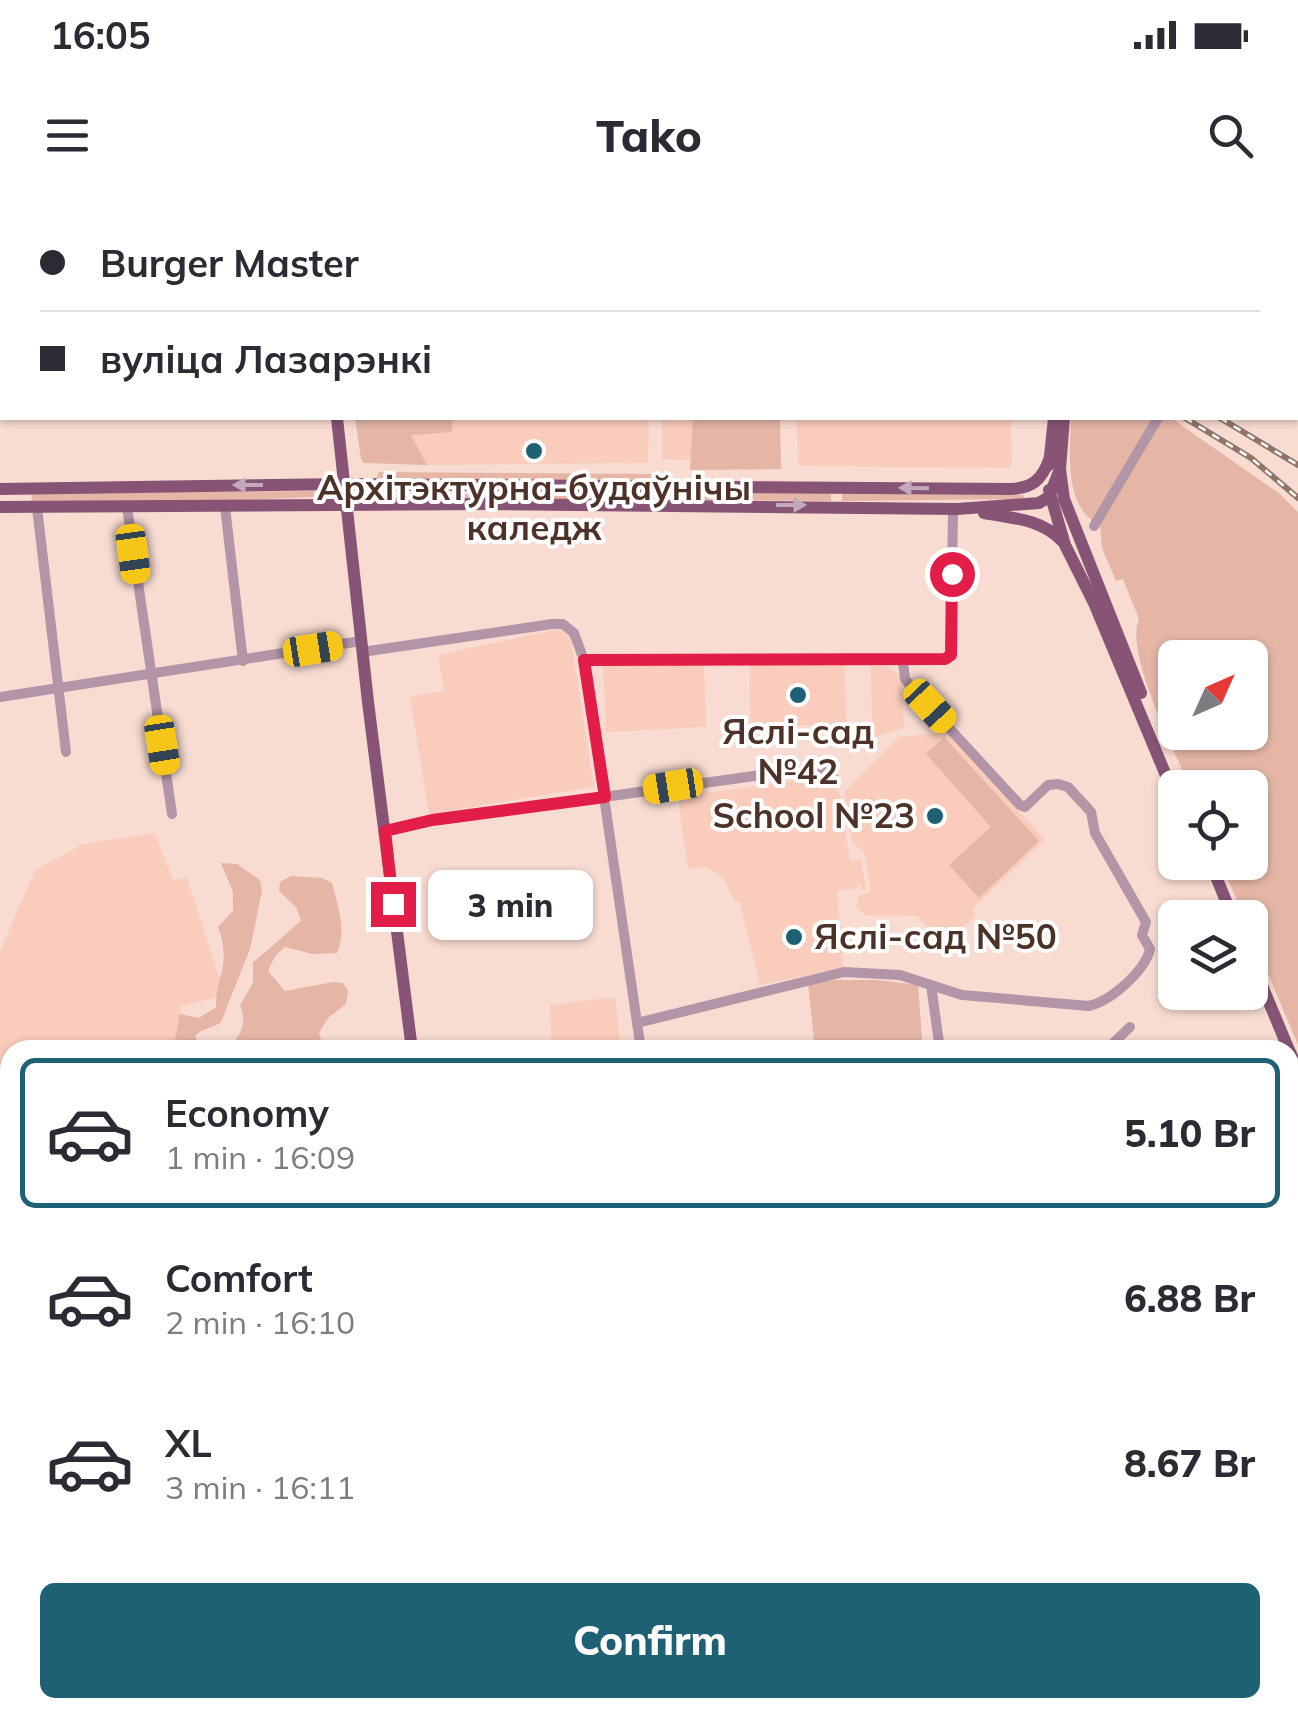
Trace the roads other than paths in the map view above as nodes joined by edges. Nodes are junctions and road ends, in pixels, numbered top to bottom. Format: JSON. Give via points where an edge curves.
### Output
{"nodes":[{"id":1,"x":337,"y":420,"type":"edge"},
{"id":2,"x":1054,"y":420,"type":"edge"},
{"id":3,"x":1064,"y":420,"type":"edge"},
{"id":4,"x":1156,"y":421,"type":"edge"},
{"id":5,"x":1056,"y":463,"type":"junction"},
{"id":6,"x":345,"y":484,"type":"junction"},
{"id":7,"x":0,"y":489,"type":"edge"},
{"id":8,"x":28,"y":489,"type":"junction"},
{"id":9,"x":1021,"y":489,"type":"junction"},
{"id":10,"x":1049,"y":497,"type":"junction"},
{"id":11,"x":347,"y":504,"type":"junction"},
{"id":12,"x":1024,"y":506,"type":"junction"},
{"id":13,"x":0,"y":507,"type":"edge"},
{"id":14,"x":127,"y":507,"type":"junction"},
{"id":15,"x":225,"y":507,"type":"junction"},
{"id":16,"x":35,"y":508,"type":"junction"},
{"id":17,"x":955,"y":509,"type":"junction"},
{"id":18,"x":1094,"y":526,"type":"dead end"},
{"id":19,"x":1072,"y":542,"type":"junction"},
{"id":20,"x":362,"y":647,"type":"junction"},
{"id":21,"x":584,"y":660,"type":"junction"},
{"id":22,"x":243,"y":661,"type":"junction"},
{"id":23,"x":903,"y":661,"type":"junction"},
{"id":24,"x":150,"y":676,"type":"junction"},
{"id":25,"x":58,"y":688,"type":"junction"},
{"id":26,"x":0,"y":697,"type":"edge"},
{"id":27,"x":66,"y":752,"type":"dead end"},
{"id":28,"x":1164,"y":770,"type":"edge"},
{"id":29,"x":1172,"y":770,"type":"edge"},
{"id":30,"x":833,"y":776,"type":"dead end"},
{"id":31,"x":605,"y":797,"type":"junction"},
{"id":32,"x":172,"y":814,"type":"dead end"},
{"id":33,"x":385,"y":831,"type":"junction"},
{"id":34,"x":930,"y":985,"type":"junction"},
{"id":35,"x":1268,"y":999,"type":"edge"},
{"id":36,"x":1263,"y":1010,"type":"edge"},
{"id":37,"x":637,"y":1023,"type":"junction"},
{"id":38,"x":1130,"y":1027,"type":"dead end"},
{"id":39,"x":411,"y":1040,"type":"edge"},
{"id":40,"x":640,"y":1040,"type":"edge"},
{"id":41,"x":938,"y":1040,"type":"edge"},
{"id":42,"x":1116,"y":1040,"type":"edge"},
{"id":43,"x":1276,"y":1040,"type":"edge"},
{"id":44,"x":1285,"y":1040,"type":"edge"}],
"edges":[{"from":1,"to":6,"type":"main road"},
{"from":2,"to":5,"type":"main road"},
{"from":3,"to":5,"type":"main road"},
{"from":4,"to":18,"type":"street"},
{"from":5,"to":9,"type":"main road"},
{"from":5,"to":10,"type":"main road"},
{"from":5,"to":19,"type":"main road"},
{"from":6,"to":8,"type":"main road","one_way":true},
{"from":9,"to":6,"type":"main road","one_way":true},
{"from":6,"to":11,"type":"main road"},
{"from":7,"to":8,"type":"main road"},
{"from":8,"to":16,"type":"main road","via":[[24,497]]},
{"from":9,"to":10,"type":"main road"},
{"from":9,"to":12,"type":"main road","via":[[1033,496]]},
{"from":10,"to":12,"type":"main road"},
{"from":10,"to":19,"type":"main road"},
{"from":11,"to":15,"type":"main road"},
{"from":11,"to":17,"type":"main road","one_way":true},
{"from":11,"to":20,"type":"main road"},
{"from":12,"to":17,"type":"main road"},
{"from":13,"to":16,"type":"main road"},
{"from":14,"to":15,"type":"main road"},
{"from":14,"to":16,"type":"main road"},
{"from":14,"to":24,"type":"street"},
{"from":15,"to":22,"type":"street"},
{"from":16,"to":25,"type":"street"},
{"from":17,"to":19,"type":"main road","via":[[1036,523]]},
{"from":17,"to":23,"type":"street","via":[[951,655]]},
{"from":19,"to":28,"type":"main road"},
{"from":19,"to":29,"type":"main road"},
{"from":20,"to":21,"type":"street","via":[[563,624],[574,632]]},
{"from":20,"to":22,"type":"street"},
{"from":20,"to":33,"type":"main road"},
{"from":21,"to":23,"type":"street"},
{"from":21,"to":31,"type":"street"},
{"from":22,"to":24,"type":"street"},
{"from":23,"to":34,"type":"street","via":[[913,689],[1020,805],[1058,784],[1091,812],[1095,833],[1146,922],[1142,935],[1150,950],[1103,1003],[962,995]]},
{"from":24,"to":25,"type":"street"},
{"from":24,"to":32,"type":"street"},
{"from":25,"to":26,"type":"street"},
{"from":25,"to":27,"type":"street"},
{"from":30,"to":31,"type":"street","via":[[804,768]]},
{"from":31,"to":33,"type":"street"},
{"from":31,"to":37,"type":"street"},
{"from":33,"to":39,"type":"main road"},
{"from":34,"to":37,"type":"street","via":[[900,974],[844,972]]},
{"from":34,"to":41,"type":"street"},
{"from":35,"to":44,"type":"main road"},
{"from":36,"to":43,"type":"main road"},
{"from":37,"to":40,"type":"street"},
{"from":38,"to":42,"type":"street"}]}
